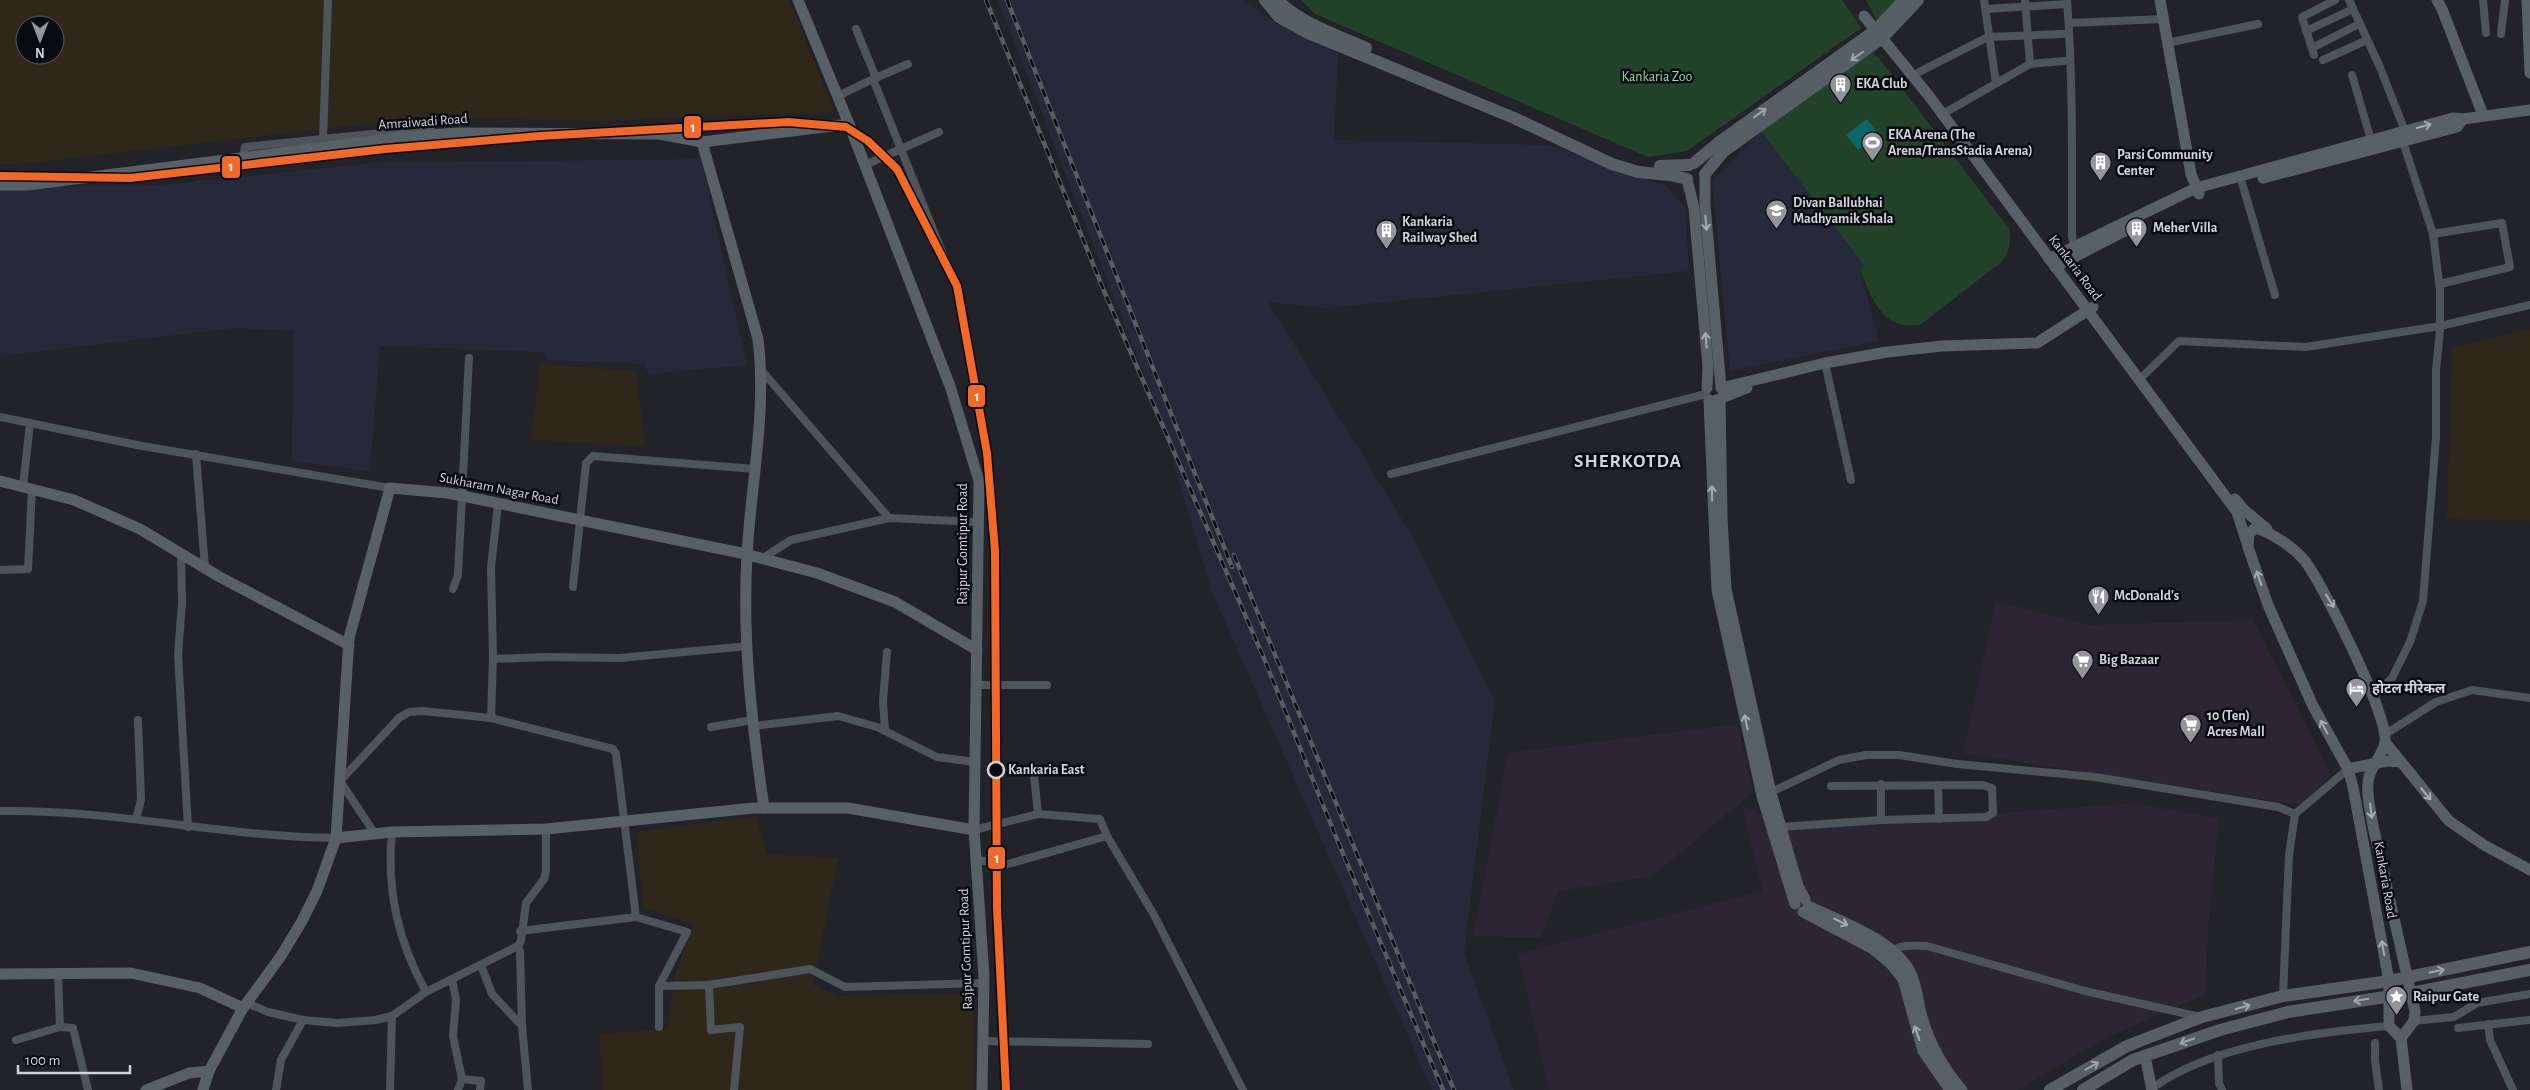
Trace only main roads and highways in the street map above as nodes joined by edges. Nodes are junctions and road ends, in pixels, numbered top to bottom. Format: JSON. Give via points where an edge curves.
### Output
{"nodes":[{"id":1,"x":798,"y":0,"type":"edge"},
{"id":2,"x":1255,"y":0,"type":"edge"},
{"id":3,"x":1266,"y":0,"type":"edge"},
{"id":4,"x":1277,"y":0,"type":"edge"},
{"id":5,"x":1904,"y":0,"type":"edge"},
{"id":6,"x":1918,"y":0,"type":"edge"},
{"id":7,"x":2160,"y":0,"type":"edge"},
{"id":8,"x":2436,"y":0,"type":"edge"},
{"id":9,"x":2527,"y":0,"type":"edge"},
{"id":10,"x":1864,"y":16,"type":"dead end"},
{"id":11,"x":1279,"y":17,"type":"junction"},
{"id":12,"x":1304,"y":26,"type":"junction"},
{"id":13,"x":1881,"y":32,"type":"junction"},
{"id":14,"x":2530,"y":73,"type":"edge"},
{"id":15,"x":2530,"y":110,"type":"edge"},
{"id":16,"x":2483,"y":115,"type":"junction"},
{"id":17,"x":849,"y":124,"type":"junction"},
{"id":18,"x":2404,"y":136,"type":"junction"},
{"id":19,"x":1569,"y":141,"type":"junction"},
{"id":20,"x":702,"y":142,"type":"junction"},
{"id":21,"x":1691,"y":164,"type":"junction"},
{"id":22,"x":1705,"y":174,"type":"junction"},
{"id":23,"x":1687,"y":180,"type":"junction"},
{"id":24,"x":0,"y":185,"type":"edge"},
{"id":25,"x":2198,"y":192,"type":"junction"},
{"id":26,"x":2056,"y":261,"type":"junction"},
{"id":27,"x":2091,"y":309,"type":"junction"},
{"id":28,"x":1714,"y":394,"type":"junction"},
{"id":29,"x":0,"y":481,"type":"edge"},
{"id":30,"x":2270,"y":532,"type":"junction"},
{"id":31,"x":2248,"y":547,"type":"junction"},
{"id":32,"x":747,"y":555,"type":"junction"},
{"id":33,"x":349,"y":645,"type":"junction"},
{"id":34,"x":977,"y":650,"type":"junction"},
{"id":35,"x":2385,"y":739,"type":"junction"},
{"id":36,"x":2401,"y":762,"type":"junction"},
{"id":37,"x":2375,"y":764,"type":"junction"},
{"id":38,"x":2348,"y":769,"type":"junction"},
{"id":39,"x":1766,"y":795,"type":"junction"},
{"id":40,"x":764,"y":808,"type":"junction"},
{"id":41,"x":974,"y":830,"type":"junction"},
{"id":42,"x":336,"y":838,"type":"junction"},
{"id":43,"x":2530,"y":870,"type":"edge"},
{"id":44,"x":1803,"y":905,"type":"junction"},
{"id":45,"x":2530,"y":952,"type":"edge"},
{"id":46,"x":1888,"y":955,"type":"junction"},
{"id":47,"x":2530,"y":970,"type":"edge"},
{"id":48,"x":0,"y":974,"type":"edge"},
{"id":49,"x":2406,"y":977,"type":"junction"},
{"id":50,"x":2389,"y":981,"type":"junction"},
{"id":51,"x":2411,"y":993,"type":"junction"},
{"id":52,"x":2390,"y":996,"type":"junction"},
{"id":53,"x":245,"y":1005,"type":"junction"},
{"id":54,"x":2401,"y":1038,"type":"junction"},
{"id":55,"x":2145,"y":1056,"type":"junction"},
{"id":56,"x":209,"y":1071,"type":"junction"},
{"id":57,"x":2151,"y":1089,"type":"edge"},
{"id":58,"x":146,"y":1090,"type":"edge"},
{"id":59,"x":203,"y":1090,"type":"edge"},
{"id":60,"x":982,"y":1090,"type":"edge"},
{"id":61,"x":1950,"y":1090,"type":"edge"},
{"id":62,"x":1962,"y":1090,"type":"edge"},
{"id":63,"x":2050,"y":1090,"type":"edge"},
{"id":64,"x":2083,"y":1090,"type":"edge"},
{"id":65,"x":2407,"y":1090,"type":"edge"}],
"edges":[{"from":1,"to":17,"type":"main road","name":"Rajpur Gomtipur Road"},
{"from":2,"to":11,"type":"main road"},
{"from":3,"to":11,"type":"main road"},
{"from":4,"to":12,"type":"main road"},
{"from":5,"to":13,"type":"main road"},
{"from":6,"to":13,"type":"main road"},
{"from":7,"to":25,"type":"main road","via":[[2191,174]]},
{"from":8,"to":16,"type":"main road"},
{"from":9,"to":14,"type":"main road"},
{"from":10,"to":13,"type":"main road","name":"Kankaria Road"},
{"from":11,"to":12,"type":"main road"},
{"from":12,"to":19,"type":"main road"},
{"from":21,"to":13,"type":"main road","one_way":true},
{"from":13,"to":22,"type":"main road","one_way":true,"via":[[1724,151]]},
{"from":13,"to":26,"type":"main road","name":"Kankaria Road"},
{"from":13,"to":26,"type":"main road","via":[[1919,72]]},
{"from":15,"to":16,"type":"main road"},
{"from":16,"to":18,"type":"main road","via":[[2453,118]]},
{"from":17,"to":20,"type":"main road","name":"Amraiwadi Road"},
{"from":17,"to":34,"type":"main road","name":"Rajpur Gomtipur Road","via":[[950,386],[979,481]]},
{"from":18,"to":25,"type":"main road","via":[[2242,183]]},
{"from":18,"to":25,"type":"main road","via":[[2371,140]]},
{"from":19,"to":21,"type":"main road","via":[[1640,164],[1671,167]]},
{"from":19,"to":23,"type":"main road","via":[[1612,164]]},
{"from":20,"to":24,"type":"main road","name":"Amraiwadi Road","via":[[660,134],[432,135],[28,185]]},
{"from":20,"to":32,"type":"main road","via":[[758,339],[762,371]]},
{"from":21,"to":22,"type":"main road","via":[[1703,167]]},
{"from":21,"to":23,"type":"main road","via":[[1685,171]]},
{"from":22,"to":23,"type":"main road","via":[[1699,182]]},
{"from":22,"to":28,"type":"main road","one_way":true},
{"from":28,"to":23,"type":"main road","one_way":true,"via":[[1708,367],[1694,208]]},
{"from":25,"to":26,"type":"main road"},
{"from":25,"to":26,"type":"main road","via":[[2074,246]]},
{"from":26,"to":27,"type":"main road","name":"Kankaria Road"},
{"from":27,"to":28,"type":"main road","via":[[2037,343],[1942,346],[1887,352],[1825,363],[1756,381],[1748,380]]},
{"from":27,"to":30,"type":"main road","via":[[2243,509]]},
{"from":27,"to":31,"type":"main road","name":"Kankaria Road","via":[[2237,512]]},
{"from":28,"to":39,"type":"main road","via":[[1720,572],[1717,590]]},
{"from":29,"to":33,"type":"main road","via":[[82,504],[140,529],[205,568]]},
{"from":30,"to":31,"type":"main road","via":[[2255,528],[2249,534]]},
{"from":30,"to":35,"type":"main road","one_way":true,"via":[[2304,560],[2334,608],[2373,698]]},
{"from":38,"to":31,"type":"main road","name":"Kankaria Road","one_way":true,"via":[[2294,667]]},
{"from":32,"to":33,"type":"main road","name":"Sukharam Nagar Road","via":[[462,496],[390,488]]},
{"from":32,"to":34,"type":"main road","name":"Sukharam Nagar Road","via":[[817,573],[895,602]]},
{"from":32,"to":40,"type":"main road","via":[[748,646]]},
{"from":33,"to":42,"type":"main road"},
{"from":34,"to":41,"type":"main road","name":"Rajpur Gomtipur Road"},
{"from":35,"to":36,"type":"main road"},
{"from":35,"to":37,"type":"main road"},
{"from":36,"to":37,"type":"main road"},
{"from":36,"to":43,"type":"main road","one_way":true,"via":[[2448,821]]},
{"from":37,"to":38,"type":"main road"},
{"from":37,"to":49,"type":"main road","one_way":true,"via":[[2368,778],[2372,826]]},
{"from":50,"to":38,"type":"main road","name":"Kankaria Road","one_way":true},
{"from":39,"to":44,"type":"main road"},
{"from":39,"to":44,"type":"main road","via":[[1780,827]]},
{"from":40,"to":41,"type":"main road","via":[[848,808]]},
{"from":40,"to":42,"type":"main road","via":[[546,828],[392,832]]},
{"from":41,"to":60,"type":"main road","name":"Rajpur Gomtipur Road","via":[[984,983]]},
{"from":42,"to":53,"type":"main road","via":[[317,891],[302,921]]},
{"from":44,"to":46,"type":"main road","via":[[1874,938]]},
{"from":49,"to":45,"type":"main road","one_way":true},
{"from":61,"to":46,"type":"main road","one_way":true,"via":[[1923,1051],[1903,979]]},
{"from":46,"to":62,"type":"main road","via":[[1912,974],[1932,1047]]},
{"from":47,"to":51,"type":"main road"},
{"from":48,"to":53,"type":"main road","via":[[131,973],[200,988]]},
{"from":49,"to":50,"type":"main road"},
{"from":49,"to":51,"type":"main road"},
{"from":50,"to":52,"type":"main road","name":"Kankaria Road"},
{"from":63,"to":50,"type":"main road","one_way":true,"via":[[2126,1046],[2202,1018],[2283,996]]},
{"from":51,"to":52,"type":"main road"},
{"from":51,"to":54,"type":"main road","via":[[2414,1021]]},
{"from":52,"to":54,"type":"main road","name":"Kankaria Road","via":[[2389,1026]]},
{"from":52,"to":55,"type":"main road","one_way":true,"via":[[2288,1012],[2220,1030]]},
{"from":53,"to":56,"type":"main road"},
{"from":54,"to":65,"type":"main road"},
{"from":55,"to":57,"type":"main road"},
{"from":55,"to":64,"type":"main road"},
{"from":56,"to":58,"type":"main road","via":[[189,1073]]},
{"from":56,"to":59,"type":"main road"}]}
